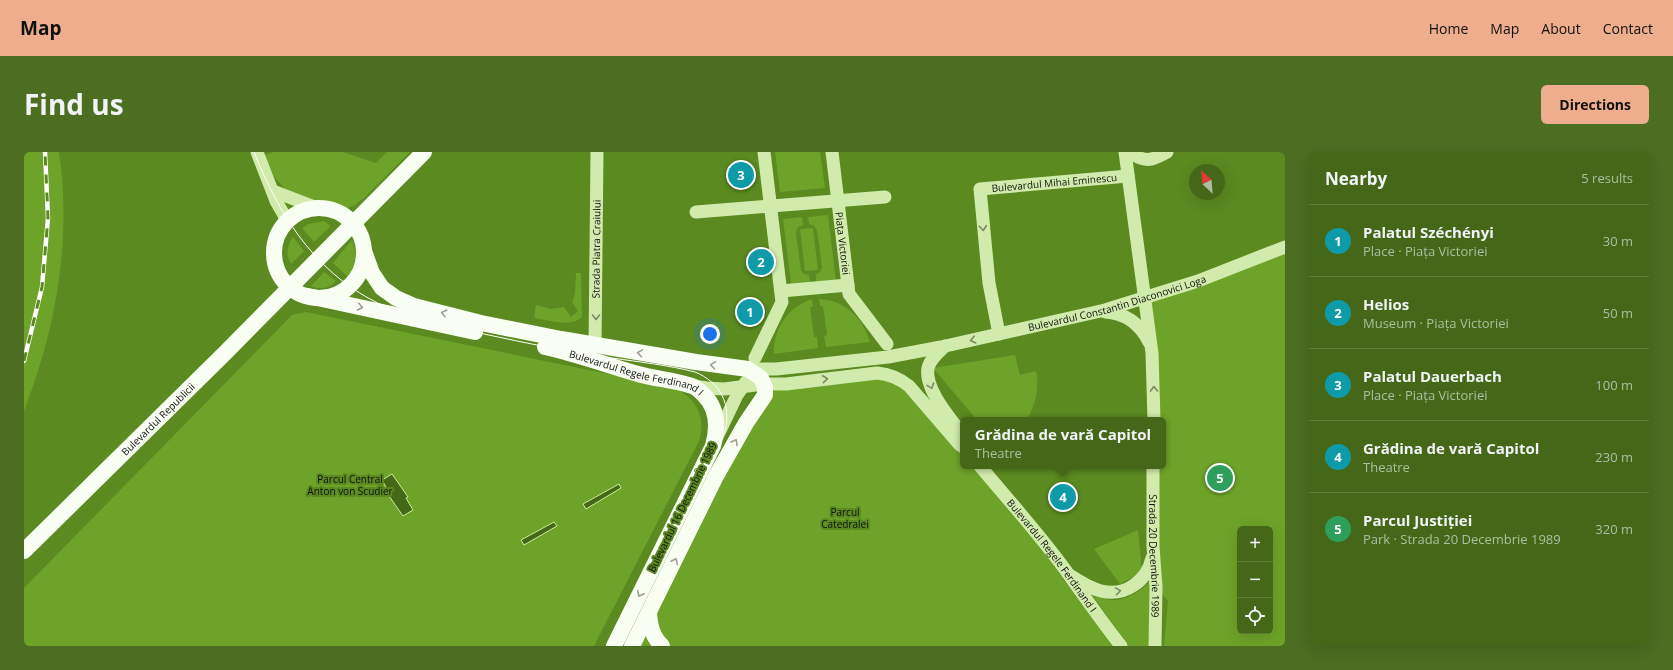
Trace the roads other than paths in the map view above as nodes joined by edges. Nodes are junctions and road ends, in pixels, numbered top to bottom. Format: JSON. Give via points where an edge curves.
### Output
{"nodes":[{"id":1,"x":257,"y":152,"type":"edge"},
{"id":2,"x":424,"y":152,"type":"edge"},
{"id":3,"x":597,"y":152,"type":"edge"},
{"id":4,"x":764,"y":152,"type":"edge"},
{"id":5,"x":832,"y":152,"type":"edge"},
{"id":6,"x":1125,"y":152,"type":"edge"},
{"id":7,"x":1130,"y":152,"type":"edge"},
{"id":8,"x":1167,"y":152,"type":"edge"},
{"id":9,"x":1128,"y":176,"type":"junction"},
{"id":10,"x":273,"y":191,"type":"junction"},
{"id":11,"x":885,"y":197,"type":"dead end"},
{"id":12,"x":838,"y":201,"type":"junction"},
{"id":13,"x":766,"y":207,"type":"junction"},
{"id":14,"x":326,"y":209,"type":"junction"},
{"id":15,"x":696,"y":212,"type":"dead end"},
{"id":16,"x":288,"y":222,"type":"junction"},
{"id":17,"x":353,"y":224,"type":"junction"},
{"id":18,"x":1285,"y":246,"type":"edge"},
{"id":19,"x":364,"y":252,"type":"junction"},
{"id":20,"x":848,"y":285,"type":"junction"},
{"id":21,"x":290,"y":287,"type":"junction"},
{"id":22,"x":781,"y":291,"type":"junction"},
{"id":23,"x":308,"y":296,"type":"junction"},
{"id":24,"x":1145,"y":298,"type":"junction"},
{"id":25,"x":1093,"y":313,"type":"junction"},
{"id":26,"x":999,"y":334,"type":"junction"},
{"id":27,"x":887,"y":344,"type":"dead end"},
{"id":28,"x":595,"y":346,"type":"junction"},
{"id":29,"x":945,"y":346,"type":"junction"},
{"id":30,"x":1152,"y":358,"type":"junction"},
{"id":31,"x":756,"y":371,"type":"junction"},
{"id":32,"x":786,"y":384,"type":"junction"},
{"id":33,"x":693,"y":386,"type":"junction"},
{"id":34,"x":742,"y":387,"type":"junction"},
{"id":35,"x":758,"y":407,"type":"junction"},
{"id":36,"x":1154,"y":417,"type":"edge"},
{"id":37,"x":960,"y":431,"type":"edge"},
{"id":38,"x":960,"y":445,"type":"edge"},
{"id":39,"x":713,"y":446,"type":"junction"},
{"id":40,"x":983,"y":469,"type":"edge"},
{"id":41,"x":1154,"y":469,"type":"edge"},
{"id":42,"x":1153,"y":546,"type":"junction"},
{"id":43,"x":24,"y":551,"type":"edge"},
{"id":44,"x":1069,"y":575,"type":"junction"},
{"id":45,"x":649,"y":613,"type":"junction"},
{"id":46,"x":614,"y":646,"type":"edge"},
{"id":47,"x":632,"y":646,"type":"edge"},
{"id":48,"x":662,"y":646,"type":"edge"},
{"id":49,"x":1121,"y":646,"type":"edge"},
{"id":50,"x":1154,"y":646,"type":"edge"}],
"edges":[{"from":1,"to":10,"type":"street"},
{"from":2,"to":17,"type":"main road","name":"Bulevardul Republicii"},
{"from":3,"to":28,"type":"street","name":"Strada Piatra Craiului","one_way":true},
{"from":4,"to":13,"type":"street"},
{"from":5,"to":12,"type":"street","name":"Piața Victoriei"},
{"from":6,"to":9,"type":"street"},
{"from":7,"to":8,"type":"street","via":[[1148,160]]},
{"from":9,"to":24,"type":"street"},
{"from":9,"to":26,"type":"street","name":"Bulevardul Mihai Eminescu","one_way":true,"via":[[980,189],[989,283]]},
{"from":10,"to":14,"type":"street"},
{"from":10,"to":16,"type":"street"},
{"from":11,"to":12,"type":"street","name":"Piața Victoriei"},
{"from":12,"to":13,"type":"street","name":"Piața Victoriei"},
{"from":12,"to":20,"type":"street","name":"Piața Victoriei"},
{"from":13,"to":15,"type":"street","name":"Piața Victoriei"},
{"from":13,"to":22,"type":"street"},
{"from":14,"to":16,"type":"main road","via":[[302,212]]},
{"from":14,"to":17,"type":"main road","via":[[341,214]]},
{"from":16,"to":21,"type":"main road","via":[[278,237],[275,256],[278,271]]},
{"from":17,"to":19,"type":"main road","name":"Bulevardul Regele Ferdinand I","via":[[361,236]]},
{"from":17,"to":21,"type":"main road","name":"Bulevardul Republicii"},
{"from":18,"to":24,"type":"street","name":"Bulevardul Constantin Diaconovici Loga","via":[[1198,281]]},
{"from":19,"to":23,"type":"main road","via":[[360,272],[346,289],[324,297]]},
{"from":28,"to":19,"type":"main road","name":"Bulevardul Regele Ferdinand I","one_way":true,"via":[[481,323],[407,304],[391,295],[378,283],[369,268]]},
{"from":20,"to":22,"type":"street","name":"Piața Victoriei"},
{"from":20,"to":27,"type":"street","name":"Piața Victoriei","via":[[849,294]]},
{"from":21,"to":23,"type":"main road"},
{"from":21,"to":43,"type":"main road","name":"Bulevardul Republicii"},
{"from":22,"to":31,"type":"street","via":[[782,302]]},
{"from":23,"to":33,"type":"main road","name":"Bulevardul Regele Ferdinand I","one_way":true,"via":[[564,351],[639,374]]},
{"from":24,"to":25,"type":"street","name":"Bulevardul Constantin Diaconovici Loga"},
{"from":24,"to":30,"type":"street"},
{"from":25,"to":26,"type":"street","name":"Bulevardul Constantin Diaconovici Loga"},
{"from":25,"to":30,"type":"street","via":[[1115,313],[1133,321],[1147,338]]},
{"from":26,"to":29,"type":"street","name":"Bulevardul Constantin Diaconovici Loga","one_way":true},
{"from":31,"to":28,"type":"main road","name":"Bulevardul Regele Ferdinand I","one_way":true},
{"from":29,"to":31,"type":"street","via":[[888,357]]},
{"from":29,"to":37,"type":"street","one_way":true,"via":[[932,359],[928,367],[928,377],[935,396]]},
{"from":36,"to":30,"type":"street","one_way":true},
{"from":31,"to":32,"type":"street","name":"Bulevardul Regele Ferdinand I"},
{"from":31,"to":34,"type":"street","name":"Bulevardul Regele Ferdinand I"},
{"from":31,"to":35,"type":"main road","name":"Bulevardul 16 Decembrie 1989","via":[[765,393]]},
{"from":32,"to":35,"type":"street","via":[[775,390]]},
{"from":32,"to":38,"type":"street","name":"Bulevardul Regele Ferdinand I","one_way":true,"via":[[886,374],[909,386]]},
{"from":33,"to":34,"type":"street","name":"Bulevardul Regele Ferdinand I","via":[[718,389]]},
{"from":33,"to":39,"type":"main road","via":[[704,395],[714,410],[716,433]]},
{"from":34,"to":39,"type":"street","name":"Bulevardul 16 Decembrie 1989"},
{"from":45,"to":35,"type":"main road","name":"Bulevardul 16 Decembrie 1989","one_way":true,"via":[[716,476]]},
{"from":39,"to":46,"type":"main road","name":"Bulevardul 16 Decembrie 1989","one_way":true},
{"from":40,"to":44,"type":"street","name":"Bulevardul Regele Ferdinand I"},
{"from":41,"to":42,"type":"street","name":"Strada 20 Decembrie 1989"},
{"from":44,"to":42,"type":"street","one_way":true,"via":[[1101,591],[1123,591],[1136,584],[1146,574],[1151,563]]},
{"from":42,"to":50,"type":"street","name":"Strada 20 Decembrie 1989","via":[[1156,587]]},
{"from":44,"to":49,"type":"street","name":"Bulevardul Regele Ferdinand I"},
{"from":45,"to":47,"type":"main road","name":"Bulevardul 16 Decembrie 1989"},
{"from":45,"to":48,"type":"main road","via":[[654,637]]}]}
